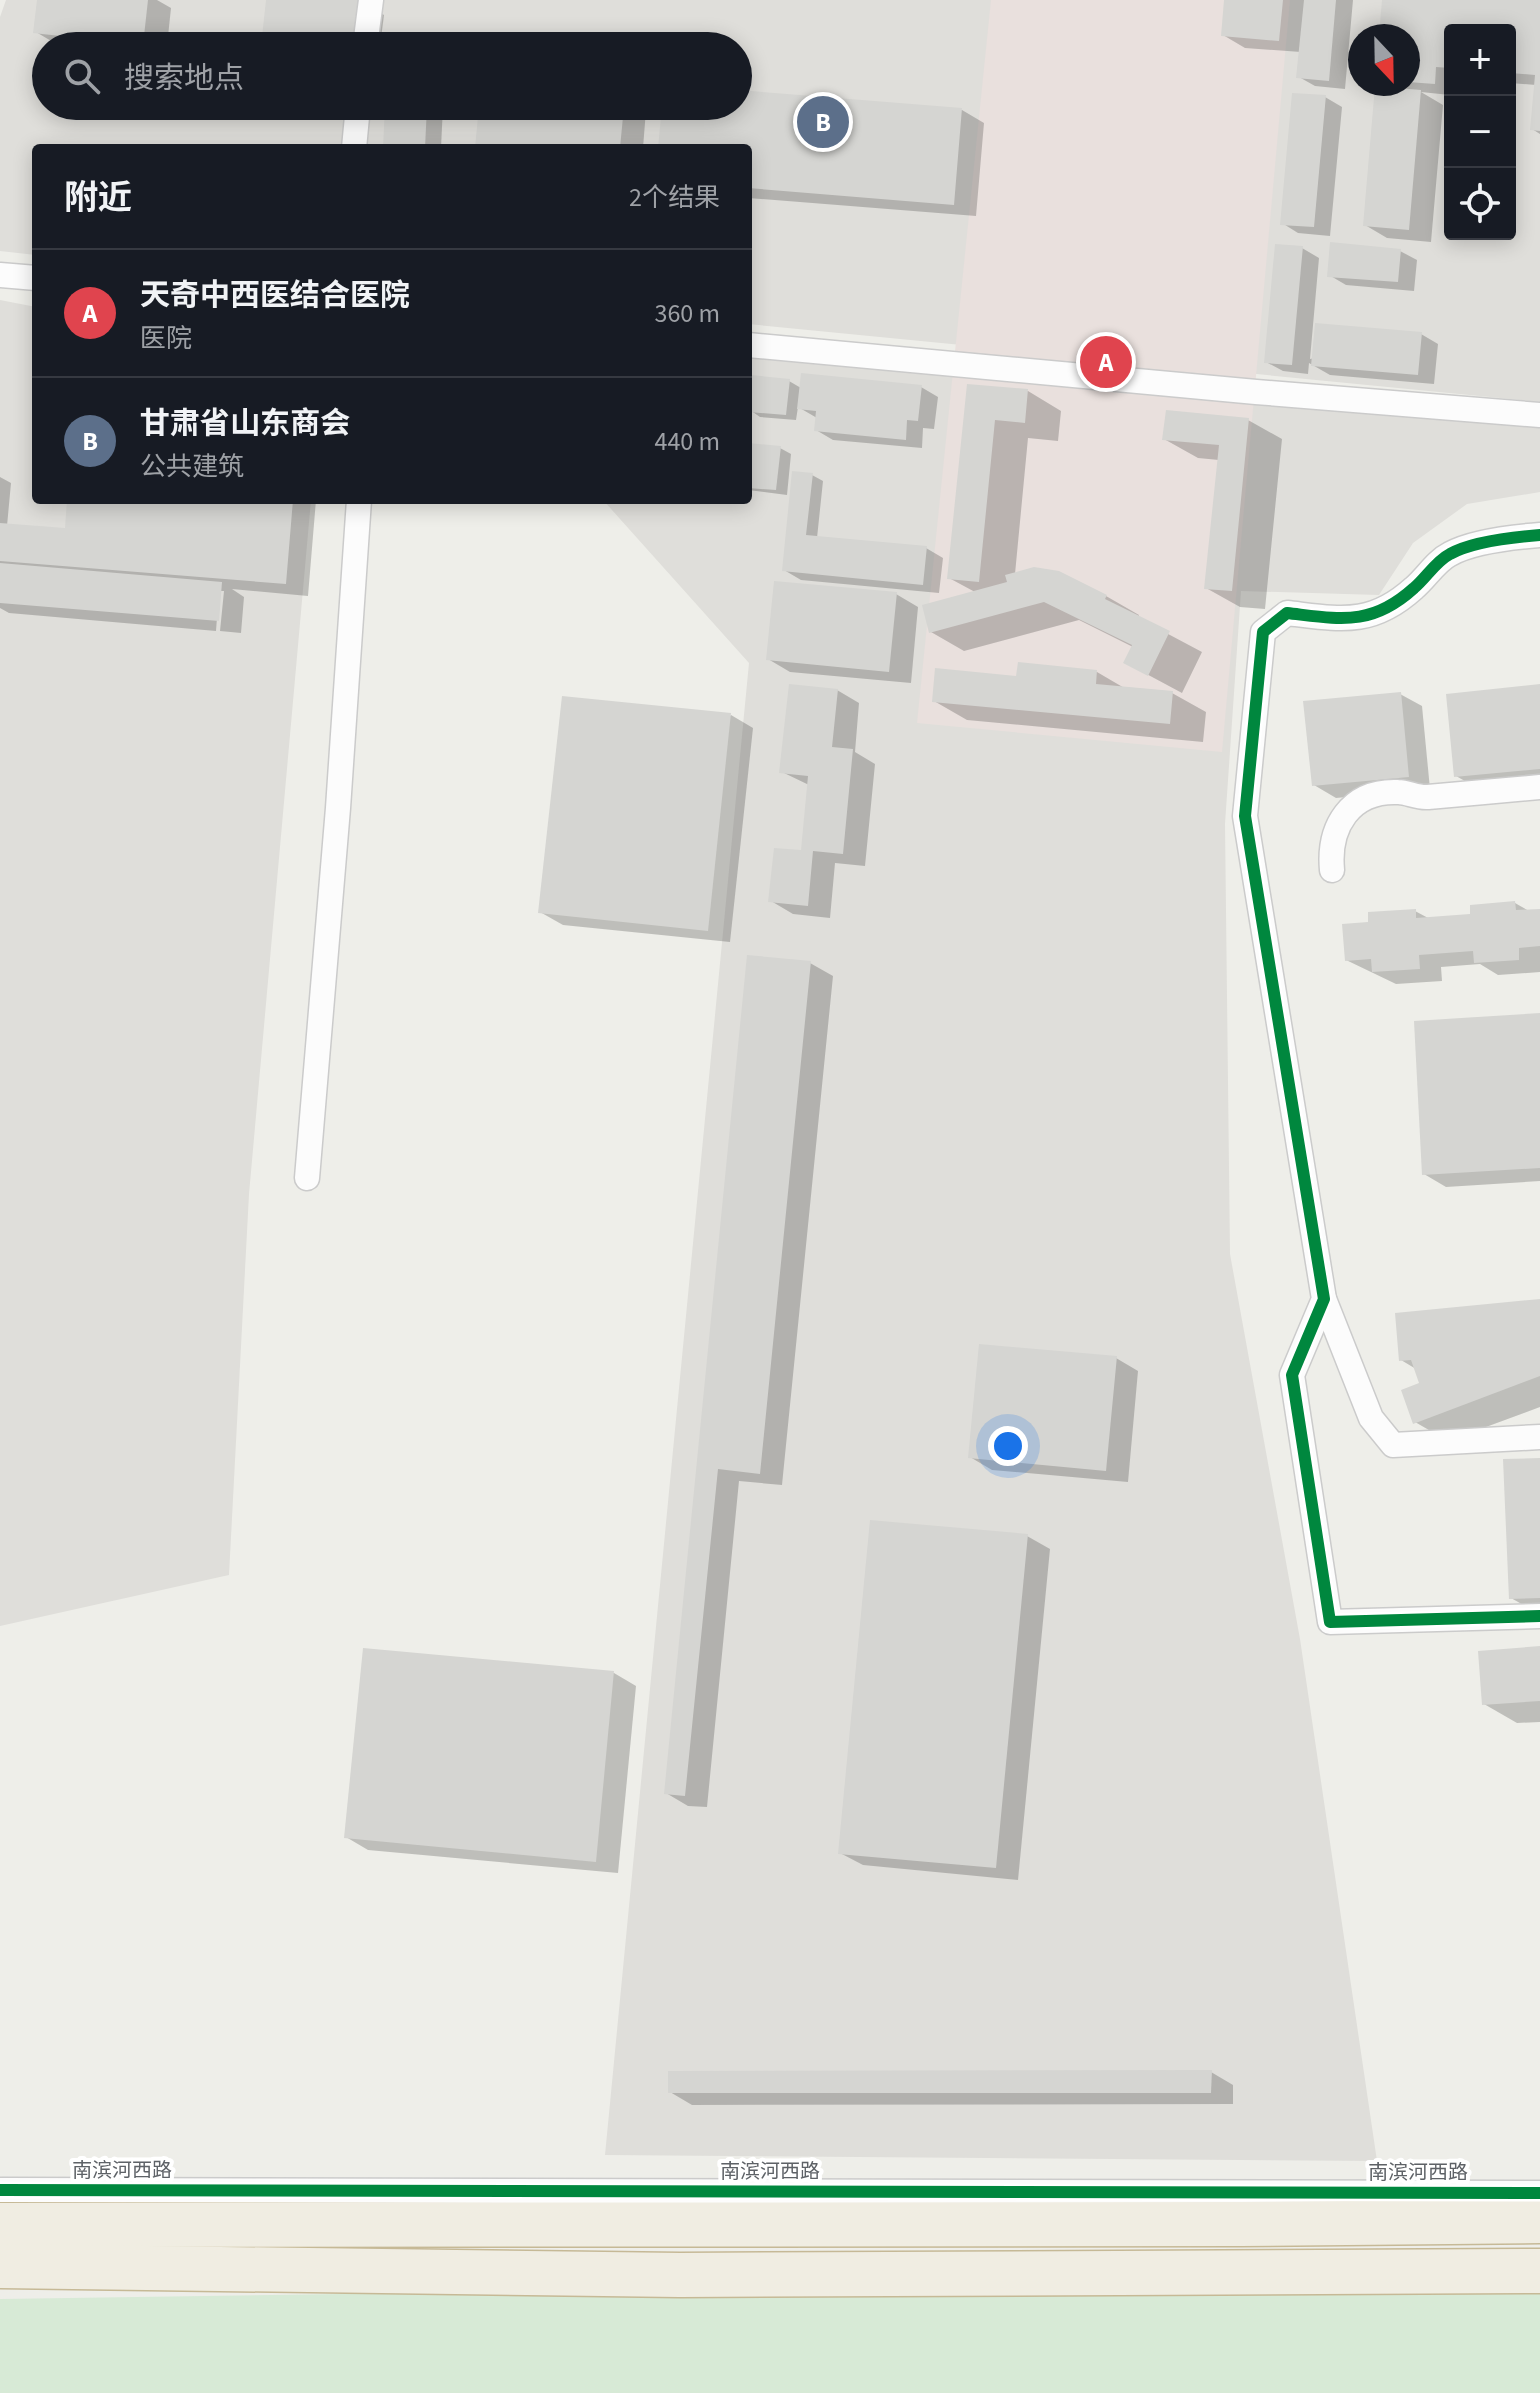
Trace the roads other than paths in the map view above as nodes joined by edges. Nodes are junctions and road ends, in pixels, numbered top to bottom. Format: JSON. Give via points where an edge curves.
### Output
{"nodes":[{"id":1,"x":371,"y":0,"type":"edge"},
{"id":2,"x":367,"y":32,"type":"edge"},
{"id":3,"x":357,"y":120,"type":"edge"},
{"id":4,"x":354,"y":144,"type":"edge"},
{"id":5,"x":0,"y":275,"type":"edge"},
{"id":6,"x":32,"y":278,"type":"edge"},
{"id":7,"x":752,"y":345,"type":"edge"},
{"id":8,"x":1540,"y":415,"type":"edge"},
{"id":9,"x":359,"y":504,"type":"edge"},
{"id":10,"x":1540,"y":535,"type":"edge"},
{"id":11,"x":1540,"y":787,"type":"edge"},
{"id":12,"x":1332,"y":870,"type":"dead end"},
{"id":13,"x":307,"y":1178,"type":"dead end"},
{"id":14,"x":1324,"y":1299,"type":"junction"},
{"id":15,"x":1540,"y":1437,"type":"edge"},
{"id":16,"x":1540,"y":1616,"type":"edge"},
{"id":17,"x":0,"y":2190,"type":"edge"},
{"id":18,"x":1540,"y":2193,"type":"edge"},
{"id":19,"x":1540,"y":2221,"type":"edge"},
{"id":20,"x":0,"y":2225,"type":"edge"},
{"id":21,"x":0,"y":2266,"type":"edge"},
{"id":22,"x":1540,"y":2271,"type":"edge"}],
"edges":[{"from":1,"to":2,"type":"street"},
{"from":3,"to":4,"type":"street"},
{"from":5,"to":6,"type":"street"},
{"from":7,"to":8,"type":"street"},
{"from":9,"to":13,"type":"street"},
{"from":10,"to":14,"type":"street","via":[[1503,538],[1448,554],[1389,608],[1347,620],[1287,613],[1263,632],[1245,816]]},
{"from":11,"to":12,"type":"street","via":[[1371,796],[1346,813],[1335,830]]},
{"from":14,"to":15,"type":"street","via":[[1371,1418],[1393,1445]]},
{"from":14,"to":16,"type":"street","via":[[1292,1375],[1330,1622]]},
{"from":17,"to":18,"type":"street","name":"南滨河西路"},
{"from":19,"to":20,"type":"highway"},
{"from":21,"to":22,"type":"highway","via":[[680,2275]]}]}
